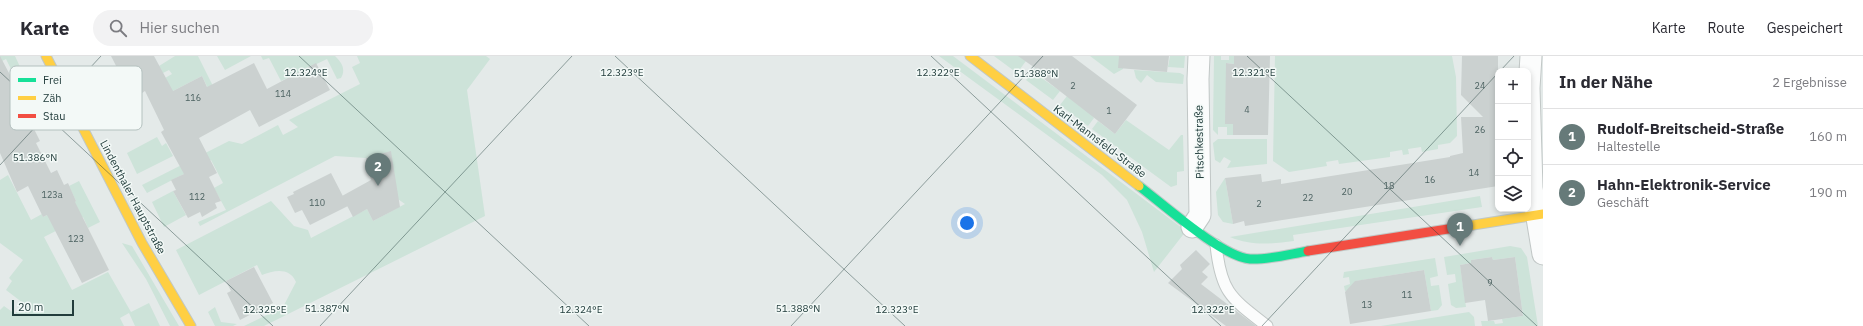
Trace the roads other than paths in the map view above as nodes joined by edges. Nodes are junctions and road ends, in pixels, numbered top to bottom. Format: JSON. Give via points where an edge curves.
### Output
{"nodes":[{"id":1,"x":46,"y":56,"type":"edge"},
{"id":2,"x":970,"y":56,"type":"edge"},
{"id":3,"x":1199,"y":56,"type":"edge"},
{"id":4,"x":1531,"y":56,"type":"edge"},
{"id":5,"x":51,"y":66,"type":"edge"},
{"id":6,"x":84,"y":130,"type":"edge"},
{"id":7,"x":1540,"y":214,"type":"edge"},
{"id":8,"x":1192,"y":227,"type":"junction"},
{"id":9,"x":1216,"y":245,"type":"junction"},
{"id":10,"x":1543,"y":254,"type":"edge"},
{"id":11,"x":191,"y":326,"type":"edge"},
{"id":12,"x":1267,"y":326,"type":"edge"}],
"edges":[{"from":1,"to":5,"type":"street","name":"Lindenthaler Hauptstraße"},
{"from":2,"to":8,"type":"street","name":"Karl-Mannsfeld-Straße"},
{"from":3,"to":8,"type":"street","name":"Pitschkestraße","via":[[1200,215]]},
{"from":4,"to":7,"type":"street","via":[[1529,104],[1532,188]]},
{"from":6,"to":11,"type":"street","name":"Lindenthaler Hauptstraße","via":[[142,243]]},
{"from":7,"to":9,"type":"street","name":"Karl-Mannsfeld-Straße","via":[[1256,259],[1238,257]]},
{"from":7,"to":10,"type":"street"},
{"from":8,"to":9,"type":"street","name":"Karl-Mannsfeld-Straße"},
{"from":9,"to":12,"type":"lane","via":[[1222,280],[1229,293]]}]}
